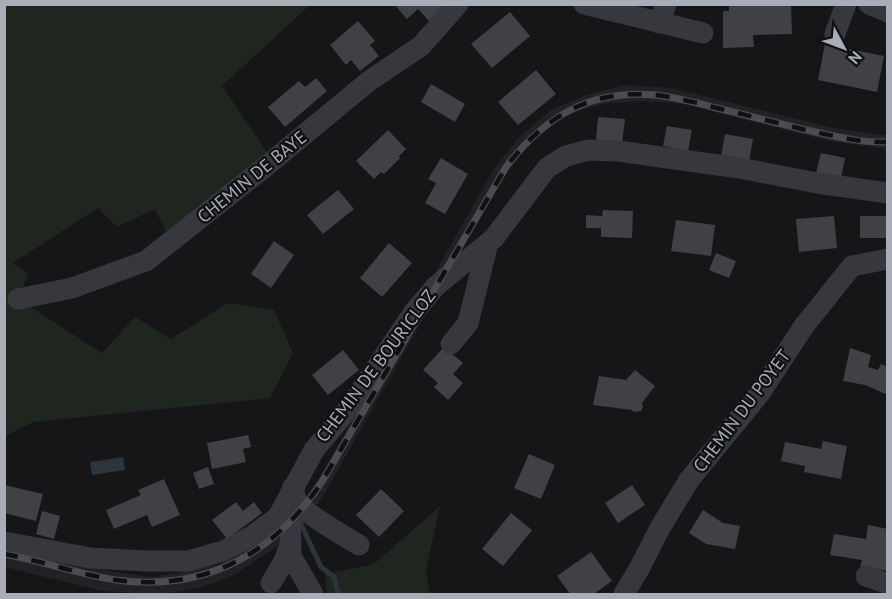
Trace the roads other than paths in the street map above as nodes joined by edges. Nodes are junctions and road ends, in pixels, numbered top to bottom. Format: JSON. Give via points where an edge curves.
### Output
{"nodes":[{"id":1,"x":458,"y":4,"type":"edge"},
{"id":2,"x":584,"y":4,"type":"edge"},
{"id":3,"x":846,"y":4,"type":"edge"},
{"id":4,"x":869,"y":4,"type":"edge"},
{"id":5,"x":888,"y":12,"type":"edge"},
{"id":6,"x":663,"y":14,"type":"edge"},
{"id":7,"x":703,"y":33,"type":"dead end"},
{"id":8,"x":835,"y":34,"type":"dead end"},
{"id":9,"x":888,"y":193,"type":"edge"},
{"id":10,"x":488,"y":243,"type":"junction"},
{"id":11,"x":888,"y":259,"type":"edge"},
{"id":12,"x":18,"y":299,"type":"dead end"},
{"id":13,"x":451,"y":344,"type":"dead end"},
{"id":14,"x":291,"y":490,"type":"junction"},
{"id":15,"x":4,"y":542,"type":"edge"},
{"id":16,"x":290,"y":545,"type":"junction"},
{"id":17,"x":359,"y":545,"type":"dead end"},
{"id":18,"x":866,"y":576,"type":"dead end"},
{"id":19,"x":271,"y":583,"type":"dead end"},
{"id":20,"x":888,"y":584,"type":"edge"},
{"id":21,"x":313,"y":594,"type":"edge"},
{"id":22,"x":624,"y":594,"type":"edge"}],
"edges":[{"from":1,"to":12,"type":"street","name":"CHEMIN DE BAYE","via":[[421,46],[369,81],[146,261],[72,288]]},
{"from":2,"to":6,"type":"street"},
{"from":3,"to":8,"type":"street"},
{"from":4,"to":5,"type":"street"},
{"from":6,"to":7,"type":"street"},
{"from":9,"to":10,"type":"street","name":"CHEMIN DE BOURICLOZ","via":[[739,168],[589,150],[566,156],[547,168]]},
{"from":10,"to":13,"type":"street","via":[[468,323]]},
{"from":10,"to":14,"type":"street","name":"CHEMIN DE BOURICLOZ","via":[[436,286],[414,312],[349,408],[314,450]]},
{"from":11,"to":22,"type":"street","name":"CHEMIN DU POYET","via":[[852,266],[804,326],[760,393],[689,480]]},
{"from":14,"to":15,"type":"street","name":"CHEMIN DE BOURICLOZ","via":[[278,517],[252,536],[188,561],[91,558]]},
{"from":14,"to":16,"type":"street"},
{"from":14,"to":17,"type":"street","via":[[303,508]]},
{"from":16,"to":19,"type":"street"},
{"from":16,"to":21,"type":"street","via":[[291,556]]},
{"from":18,"to":20,"type":"street"}]}
